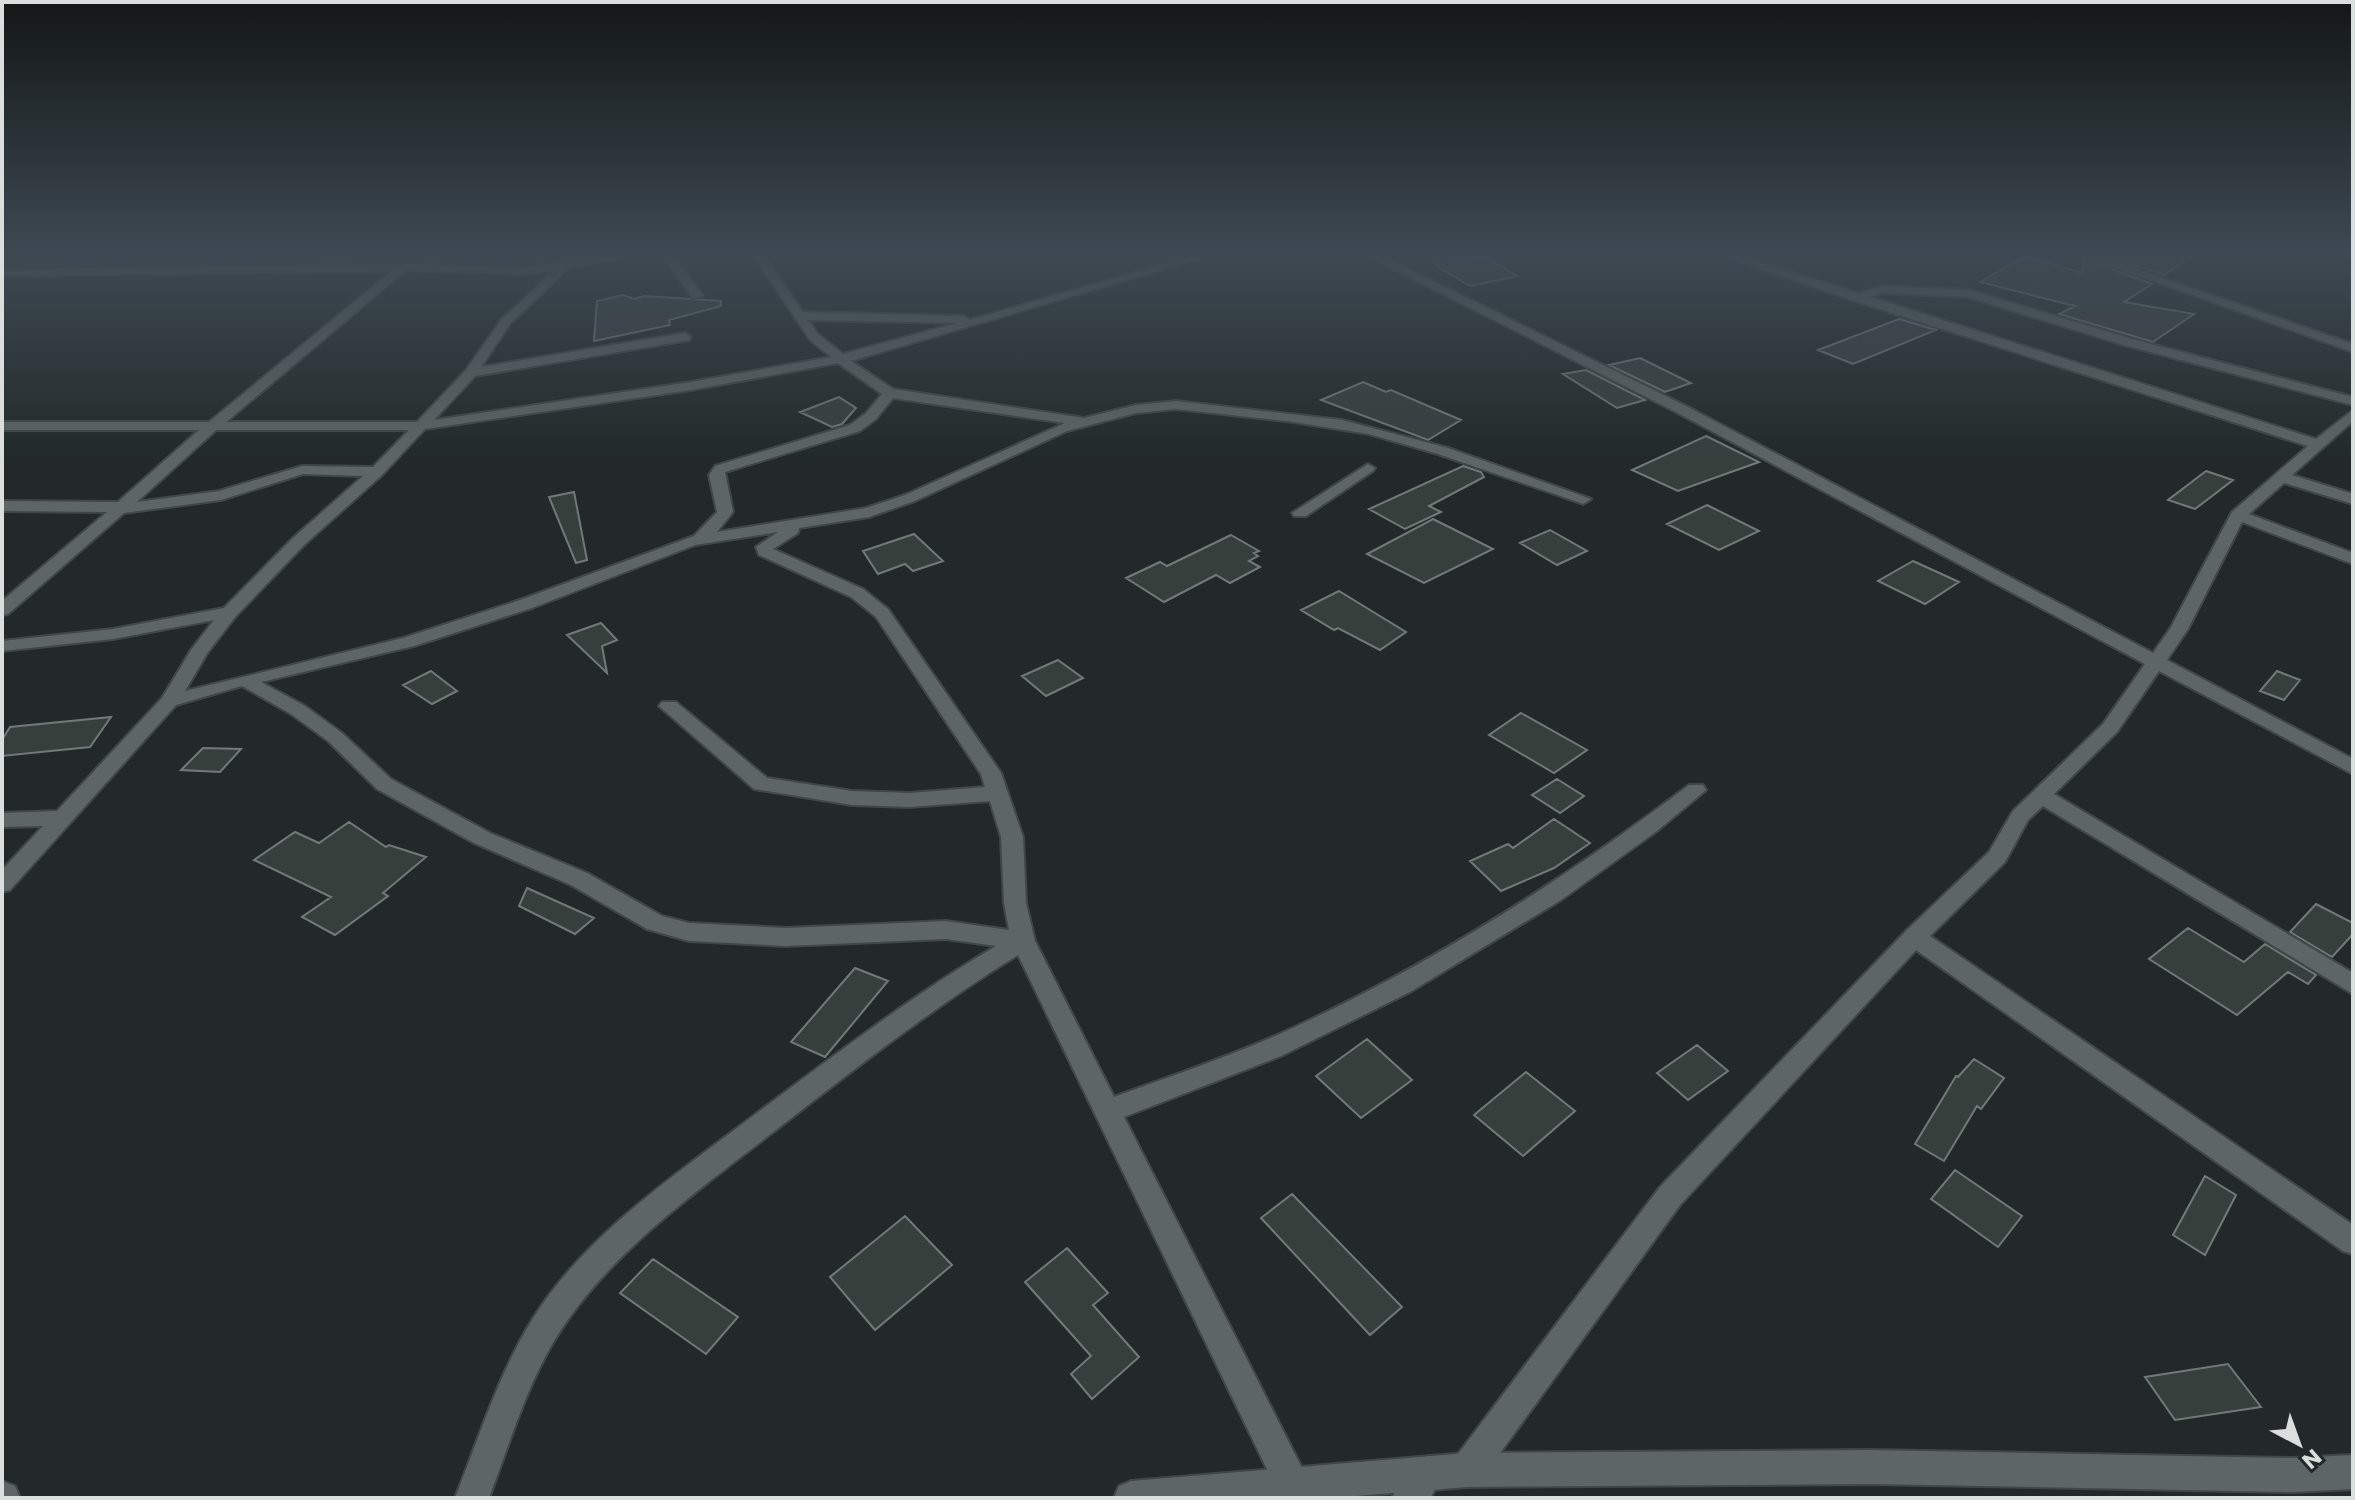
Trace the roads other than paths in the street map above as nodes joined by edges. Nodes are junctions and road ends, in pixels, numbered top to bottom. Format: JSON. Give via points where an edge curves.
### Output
{"nodes":[{"id":1,"x":337,"y":322,"type":"edge"},
{"id":2,"x":506,"y":322,"type":"edge"},
{"id":3,"x":804,"y":322,"type":"edge"},
{"id":4,"x":978,"y":322,"type":"edge"},
{"id":5,"x":1506,"y":322,"type":"edge"},
{"id":6,"x":1932,"y":322,"type":"edge"},
{"id":7,"x":2062,"y":322,"type":"edge"},
{"id":8,"x":2278,"y":322,"type":"edge"},
{"id":9,"x":685,"y":337,"type":"dead end"},
{"id":10,"x":2353,"y":348,"type":"edge"},
{"id":11,"x":841,"y":359,"type":"junction"},
{"id":12,"x":471,"y":373,"type":"junction"},
{"id":13,"x":890,"y":393,"type":"junction"},
{"id":14,"x":2353,"y":401,"type":"edge"},
{"id":15,"x":2353,"y":414,"type":"edge"},
{"id":16,"x":1083,"y":422,"type":"junction"},
{"id":17,"x":18,"y":425,"type":"junction"},
{"id":18,"x":2,"y":426,"type":"edge"},
{"id":19,"x":212,"y":426,"type":"junction"},
{"id":20,"x":420,"y":426,"type":"junction"},
{"id":21,"x":2,"y":438,"type":"edge"},
{"id":22,"x":2318,"y":444,"type":"junction"},
{"id":23,"x":1368,"y":468,"type":"dead end"},
{"id":24,"x":377,"y":472,"type":"junction"},
{"id":25,"x":2281,"y":477,"type":"junction"},
{"id":26,"x":1583,"y":499,"type":"dead end"},
{"id":27,"x":2353,"y":499,"type":"edge"},
{"id":28,"x":2,"y":506,"type":"edge"},
{"id":29,"x":120,"y":508,"type":"junction"},
{"id":30,"x":1300,"y":513,"type":"dead end"},
{"id":31,"x":2238,"y":515,"type":"junction"},
{"id":32,"x":799,"y":526,"type":"junction"},
{"id":33,"x":699,"y":540,"type":"junction"},
{"id":34,"x":2353,"y":559,"type":"edge"},
{"id":35,"x":2,"y":610,"type":"edge"},
{"id":36,"x":230,"y":612,"type":"junction"},
{"id":37,"x":2,"y":646,"type":"edge"},
{"id":38,"x":2154,"y":663,"type":"junction"},
{"id":39,"x":244,"y":680,"type":"junction"},
{"id":40,"x":169,"y":701,"type":"junction"},
{"id":41,"x":669,"y":706,"type":"dead end"},
{"id":42,"x":2353,"y":767,"type":"edge"},
{"id":43,"x":1696,"y":790,"type":"dead end"},
{"id":44,"x":998,"y":793,"type":"junction"},
{"id":45,"x":2040,"y":795,"type":"junction"},
{"id":46,"x":60,"y":818,"type":"junction"},
{"id":47,"x":2,"y":820,"type":"edge"},
{"id":48,"x":2,"y":884,"type":"edge"},
{"id":49,"x":1914,"y":937,"type":"junction"},
{"id":50,"x":1023,"y":941,"type":"junction"},
{"id":51,"x":2353,"y":985,"type":"edge"},
{"id":52,"x":1108,"y":1111,"type":"junction"},
{"id":53,"x":2353,"y":1241,"type":"edge"},
{"id":54,"x":1467,"y":1470,"type":"junction"},
{"id":55,"x":2353,"y":1472,"type":"edge"},
{"id":56,"x":1292,"y":1484,"type":"junction"},
{"id":57,"x":1418,"y":1486,"type":"edge"},
{"id":58,"x":472,"y":1498,"type":"edge"},
{"id":59,"x":1131,"y":1498,"type":"edge"}],
"edges":[{"from":1,"to":19,"type":"street"},
{"from":2,"to":12,"type":"street"},
{"from":3,"to":11,"type":"street"},
{"from":4,"to":11,"type":"street"},
{"from":5,"to":38,"type":"street","via":[[1683,410]]},
{"from":6,"to":22,"type":"street"},
{"from":7,"to":14,"type":"street"},
{"from":8,"to":10,"type":"street"},
{"from":9,"to":12,"type":"street"},
{"from":11,"to":13,"type":"street"},
{"from":11,"to":20,"type":"street"},
{"from":12,"to":20,"type":"street"},
{"from":13,"to":16,"type":"street"},
{"from":13,"to":33,"type":"street","via":[[855,428],[720,469],[716,475],[728,503],[725,515]]},
{"from":15,"to":22,"type":"street"},
{"from":16,"to":26,"type":"street","via":[[1176,405],[1340,424],[1467,458]]},
{"from":16,"to":32,"type":"street","via":[[910,498]]},
{"from":17,"to":18,"type":"street"},
{"from":17,"to":19,"type":"street"},
{"from":17,"to":21,"type":"street"},
{"from":19,"to":20,"type":"street"},
{"from":19,"to":29,"type":"street"},
{"from":20,"to":24,"type":"street"},
{"from":22,"to":25,"type":"street"},
{"from":23,"to":30,"type":"street"},
{"from":24,"to":29,"type":"street","via":[[302,470],[221,495]]},
{"from":24,"to":36,"type":"street"},
{"from":25,"to":27,"type":"street"},
{"from":25,"to":31,"type":"street"},
{"from":28,"to":29,"type":"street"},
{"from":29,"to":35,"type":"street"},
{"from":31,"to":34,"type":"street"},
{"from":31,"to":38,"type":"street","via":[[2179,629]]},
{"from":32,"to":33,"type":"street"},
{"from":32,"to":44,"type":"street","via":[[764,547],[765,552],[857,593],[882,613],[967,734]]},
{"from":33,"to":39,"type":"street","via":[[408,642]]},
{"from":36,"to":37,"type":"street","via":[[113,634]]},
{"from":36,"to":40,"type":"street"},
{"from":38,"to":42,"type":"street"},
{"from":38,"to":45,"type":"street","via":[[2110,728]]},
{"from":39,"to":40,"type":"street"},
{"from":39,"to":50,"type":"street","via":[[335,737],[384,784],[482,838],[579,879],[655,923],[689,932],[786,937],[946,930]]},
{"from":40,"to":46,"type":"street"},
{"from":41,"to":44,"type":"street","via":[[761,784],[852,798]]},
{"from":43,"to":52,"type":"street","via":[[1620,851],[1404,985],[1293,1039]]},
{"from":44,"to":50,"type":"street","via":[[1012,837]]},
{"from":45,"to":49,"type":"street","via":[[2020,816],[1997,857]]},
{"from":45,"to":51,"type":"street"},
{"from":46,"to":47,"type":"street"},
{"from":46,"to":48,"type":"street"},
{"from":49,"to":53,"type":"street"},
{"from":49,"to":54,"type":"street","via":[[1670,1196]]},
{"from":50,"to":52,"type":"street"},
{"from":50,"to":58,"type":"street","via":[[944,989],[738,1143],[585,1276],[555,1312],[531,1357]]},
{"from":52,"to":56,"type":"street"},
{"from":54,"to":55,"type":"street"},
{"from":54,"to":57,"type":"street"},
{"from":56,"to":57,"type":"street"},
{"from":56,"to":59,"type":"street"}]}
